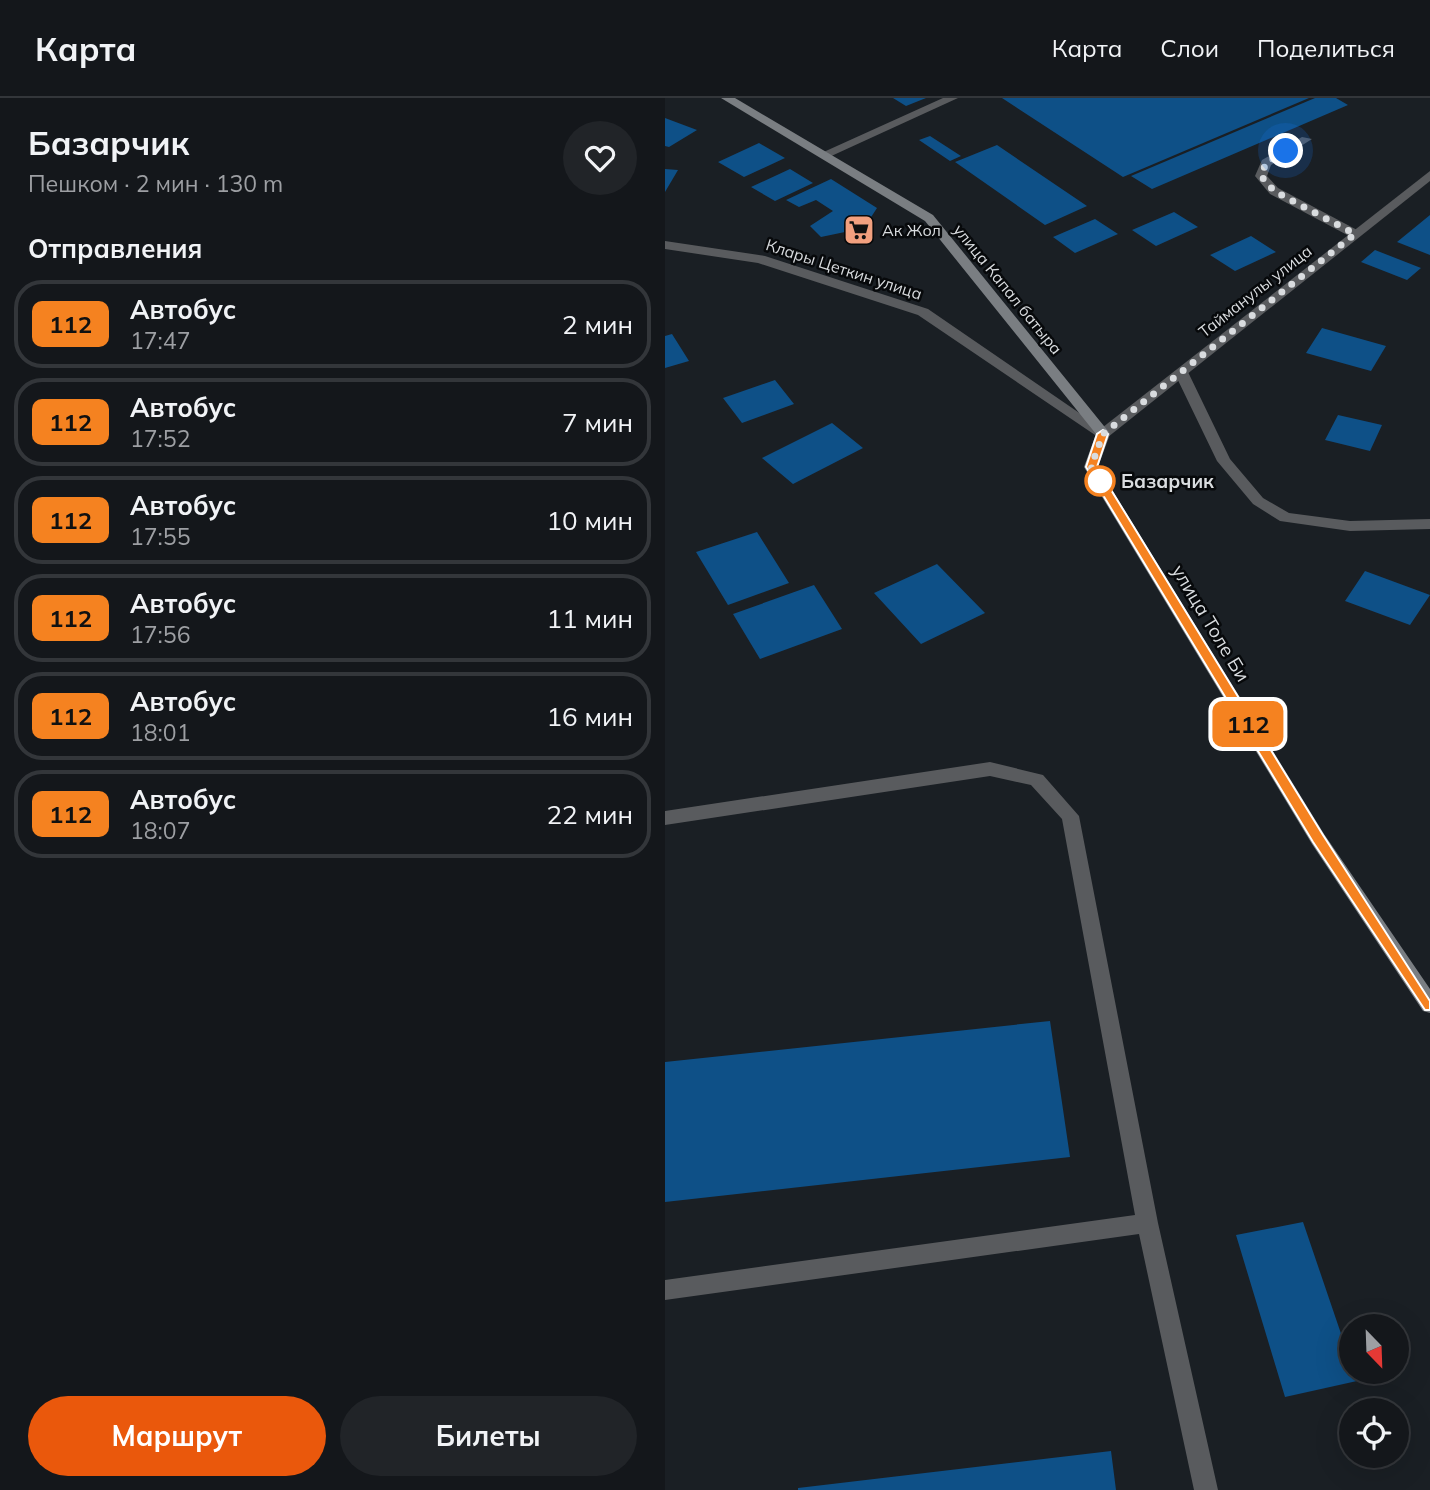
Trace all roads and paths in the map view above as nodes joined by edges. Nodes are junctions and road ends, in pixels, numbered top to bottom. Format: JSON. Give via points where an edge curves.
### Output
{"nodes":[{"id":1,"x":727,"y":98,"type":"edge"},
{"id":2,"x":952,"y":98,"type":"edge"},
{"id":3,"x":1306,"y":139,"type":"dead end"},
{"id":4,"x":823,"y":155,"type":"junction"},
{"id":5,"x":1430,"y":175,"type":"edge"},
{"id":6,"x":1355,"y":234,"type":"junction"},
{"id":7,"x":665,"y":245,"type":"edge"},
{"id":8,"x":1181,"y":372,"type":"junction"},
{"id":9,"x":1103,"y":434,"type":"junction"},
{"id":10,"x":1430,"y":524,"type":"edge"},
{"id":11,"x":665,"y":818,"type":"edge"},
{"id":12,"x":1430,"y":1005,"type":"edge"},
{"id":13,"x":1146,"y":1223,"type":"junction"},
{"id":14,"x":665,"y":1290,"type":"edge"},
{"id":15,"x":1206,"y":1490,"type":"edge"}],
"edges":[{"from":1,"to":4,"type":"main road","name":"улица Капал батыра"},
{"from":2,"to":4,"type":"street"},
{"from":3,"to":6,"type":"street","via":[[1266,163],[1261,176],[1274,191]]},
{"from":4,"to":9,"type":"main road","name":"улица Капал батыра","via":[[929,218]]},
{"from":5,"to":6,"type":"street","name":"Тайманулы улица"},
{"from":6,"to":8,"type":"street","name":"Тайманулы улица"},
{"from":7,"to":9,"type":"street","name":"Клары Цеткин улица","via":[[760,259],[923,312]]},
{"from":8,"to":9,"type":"street","name":"Тайманулы улица"},
{"from":8,"to":10,"type":"street","via":[[1224,461],[1258,501],[1285,517],[1350,526]]},
{"from":9,"to":12,"type":"main road","name":"улица Толе Би","via":[[1091,467],[1318,839]]},
{"from":11,"to":13,"type":"street","via":[[990,769],[1037,780],[1070,816]]},
{"from":13,"to":14,"type":"street"},
{"from":13,"to":15,"type":"street"}]}
